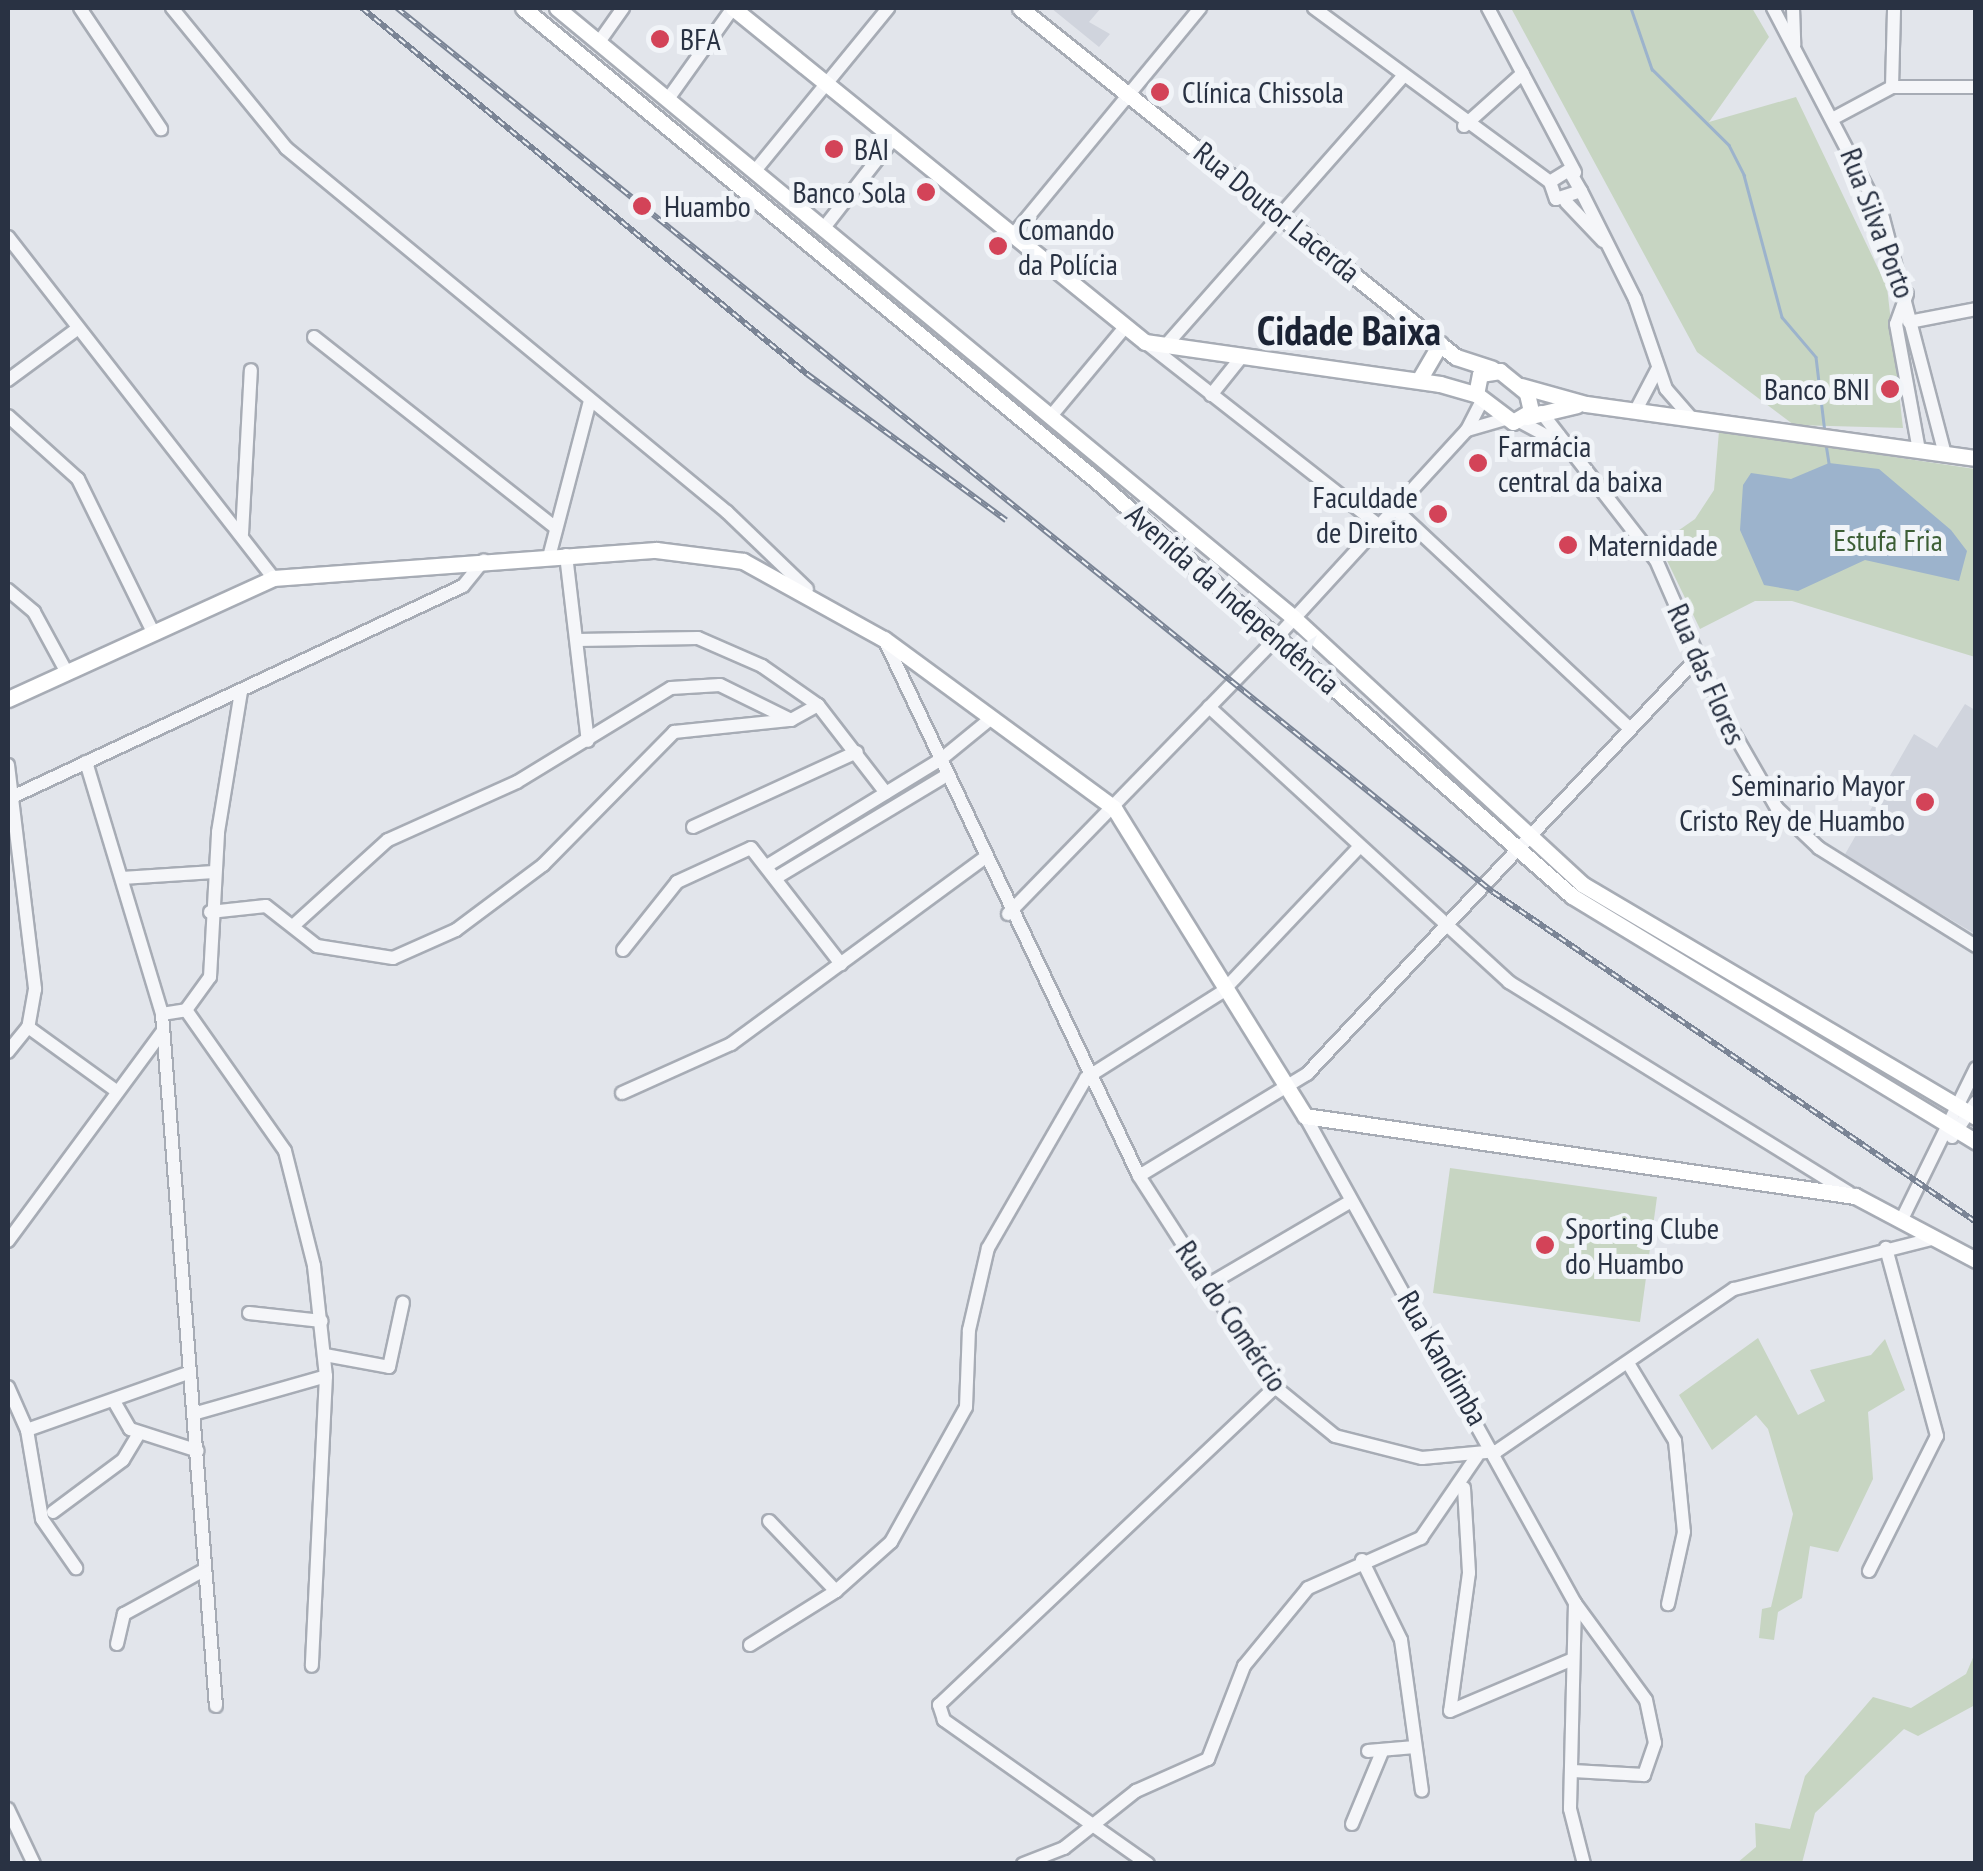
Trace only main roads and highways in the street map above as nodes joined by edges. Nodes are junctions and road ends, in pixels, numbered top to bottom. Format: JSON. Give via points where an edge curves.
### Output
{"nodes":[{"id":1,"x":523,"y":8,"type":"edge"},
{"id":2,"x":558,"y":8,"type":"edge"},
{"id":3,"x":733,"y":8,"type":"edge"},
{"id":4,"x":1020,"y":8,"type":"edge"},
{"id":5,"x":710,"y":136,"type":"junction"},
{"id":6,"x":697,"y":152,"type":"junction"},
{"id":7,"x":942,"y":328,"type":"junction"},
{"id":8,"x":931,"y":343,"type":"junction"},
{"id":9,"x":1440,"y":344,"type":"junction"},
{"id":10,"x":1492,"y":369,"type":"junction"},
{"id":11,"x":1419,"y":380,"type":"junction"},
{"id":12,"x":1526,"y":392,"type":"junction"},
{"id":13,"x":1479,"y":397,"type":"junction"},
{"id":14,"x":1586,"y":404,"type":"junction"},
{"id":15,"x":1523,"y":417,"type":"junction"},
{"id":16,"x":1976,"y":458,"type":"edge"},
{"id":17,"x":1178,"y":520,"type":"junction"},
{"id":18,"x":1193,"y":533,"type":"junction"},
{"id":19,"x":1164,"y":538,"type":"junction"},
{"id":20,"x":1178,"y":550,"type":"junction"},
{"id":21,"x":8,"y":699,"type":"edge"},
{"id":22,"x":1405,"y":724,"type":"junction"},
{"id":23,"x":1392,"y":740,"type":"junction"},
{"id":24,"x":1973,"y":1111,"type":"edge"},
{"id":25,"x":1976,"y":1142,"type":"edge"},
{"id":26,"x":1976,"y":1260,"type":"edge"}],
"edges":[{"from":1,"to":6,"type":"main road","name":"Avenida da Independência"},
{"from":2,"to":5,"type":"main road","name":"Avenida da Independência"},
{"from":3,"to":11,"type":"main road","via":[[1146,342]]},
{"from":4,"to":9,"type":"main road","name":"Rua Doutor Lacerda"},
{"from":5,"to":6,"type":"main road"},
{"from":5,"to":7,"type":"main road","name":"Avenida da Independência"},
{"from":6,"to":8,"type":"main road","name":"Avenida da Independência"},
{"from":7,"to":8,"type":"main road"},
{"from":7,"to":17,"type":"main road","name":"Avenida da Independência"},
{"from":8,"to":19,"type":"main road","name":"Avenida da Independência"},
{"from":9,"to":10,"type":"main road","name":"Rua Doutor Lacerda"},
{"from":9,"to":11,"type":"main road"},
{"from":10,"to":12,"type":"main road","name":"Rua Doutor Lacerda"},
{"from":10,"to":13,"type":"main road","via":[[1480,374]]},
{"from":11,"to":13,"type":"main road"},
{"from":12,"to":14,"type":"main road","name":"Rua Doutor Lacerda"},
{"from":12,"to":15,"type":"main road"},
{"from":13,"to":15,"type":"main road"},
{"from":14,"to":15,"type":"main road","name":"Rua Doutor Lacerda"},
{"from":14,"to":16,"type":"main road","name":"Rua Doutor Lacerda"},
{"from":17,"to":18,"type":"main road","name":"Avenida da Independência"},
{"from":17,"to":19,"type":"main road"},
{"from":18,"to":20,"type":"main road"},
{"from":18,"to":22,"type":"main road","name":"Avenida da Independência"},
{"from":19,"to":20,"type":"main road","name":"Avenida da Independência"},
{"from":20,"to":23,"type":"main road","name":"Avenida da Independência"},
{"from":21,"to":26,"type":"main road","via":[[273,578],[484,560],[708,552],[807,590],[1114,808],[1284,1092],[1305,1116],[1855,1196]]},
{"from":22,"to":23,"type":"main road"},
{"from":22,"to":24,"type":"main road","name":"Avenida da Independência","via":[[1624,914]]},
{"from":23,"to":25,"type":"main road","name":"Avenida da Independência","via":[[1514,850],[1614,926]]}]}
